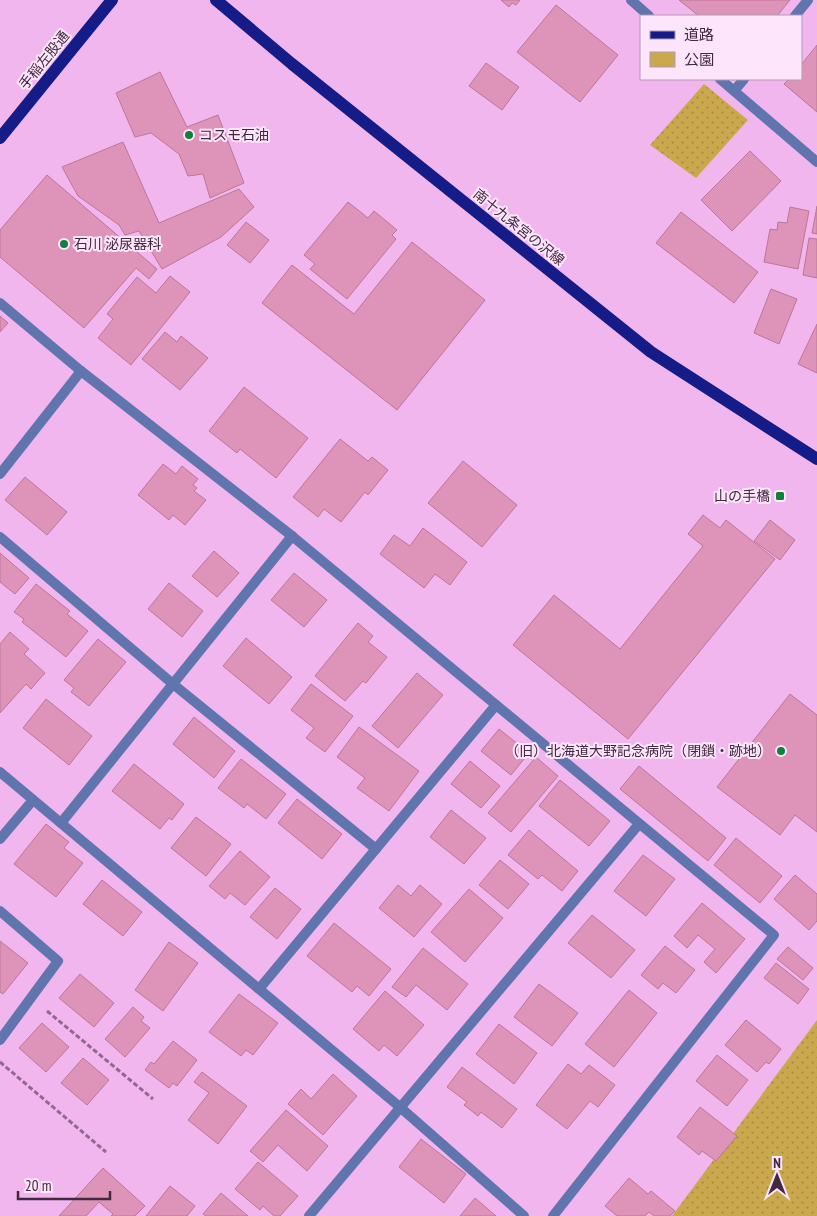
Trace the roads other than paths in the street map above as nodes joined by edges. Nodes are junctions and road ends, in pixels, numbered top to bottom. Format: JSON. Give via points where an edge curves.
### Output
{"nodes":[{"id":1,"x":112,"y":0,"type":"edge"},
{"id":2,"x":216,"y":0,"type":"edge"},
{"id":3,"x":630,"y":0,"type":"edge"},
{"id":4,"x":808,"y":0,"type":"edge"},
{"id":5,"x":648,"y":15,"type":"edge"},
{"id":6,"x":796,"y":15,"type":"edge"},
{"id":7,"x":721,"y":80,"type":"edge"},
{"id":8,"x":743,"y":80,"type":"edge"},
{"id":9,"x":734,"y":91,"type":"junction"},
{"id":10,"x":0,"y":138,"type":"edge"},
{"id":11,"x":817,"y":162,"type":"edge"},
{"id":12,"x":0,"y":303,"type":"edge"},
{"id":13,"x":81,"y":371,"type":"junction"},
{"id":14,"x":817,"y":459,"type":"edge"},
{"id":15,"x":0,"y":474,"type":"edge"},
{"id":16,"x":292,"y":536,"type":"junction"},
{"id":17,"x":0,"y":537,"type":"edge"},
{"id":18,"x":172,"y":684,"type":"junction"},
{"id":19,"x":496,"y":705,"type":"junction"},
{"id":20,"x":0,"y":772,"type":"edge"},
{"id":21,"x":33,"y":800,"type":"junction"},
{"id":22,"x":61,"y":823,"type":"junction"},
{"id":23,"x":640,"y":824,"type":"junction"},
{"id":24,"x":0,"y":840,"type":"edge"},
{"id":25,"x":376,"y":849,"type":"junction"},
{"id":26,"x":0,"y":911,"type":"edge"},
{"id":27,"x":259,"y":989,"type":"junction"},
{"id":28,"x":0,"y":1040,"type":"edge"},
{"id":29,"x":401,"y":1108,"type":"junction"},
{"id":30,"x":309,"y":1216,"type":"edge"},
{"id":31,"x":524,"y":1216,"type":"edge"},
{"id":32,"x":553,"y":1216,"type":"edge"}],
"edges":[{"from":1,"to":10,"type":"main road","name":"手稲左股通"},
{"from":2,"to":14,"type":"main road","name":"南十九条宮の沢線","via":[[651,352]]},
{"from":3,"to":5,"type":"street"},
{"from":4,"to":6,"type":"street"},
{"from":7,"to":9,"type":"street"},
{"from":8,"to":9,"type":"street"},
{"from":9,"to":11,"type":"street"},
{"from":12,"to":13,"type":"street"},
{"from":13,"to":15,"type":"street"},
{"from":13,"to":16,"type":"street"},
{"from":16,"to":18,"type":"street"},
{"from":16,"to":19,"type":"street"},
{"from":17,"to":18,"type":"street"},
{"from":18,"to":22,"type":"street"},
{"from":18,"to":25,"type":"street"},
{"from":19,"to":23,"type":"street"},
{"from":19,"to":25,"type":"street"},
{"from":20,"to":21,"type":"street"},
{"from":21,"to":22,"type":"street"},
{"from":21,"to":24,"type":"street"},
{"from":22,"to":27,"type":"street"},
{"from":23,"to":29,"type":"street"},
{"from":23,"to":32,"type":"street","via":[[774,935]]},
{"from":25,"to":27,"type":"street"},
{"from":26,"to":28,"type":"street","via":[[58,962]]},
{"from":27,"to":29,"type":"street"},
{"from":29,"to":30,"type":"street"},
{"from":29,"to":31,"type":"street"}]}
